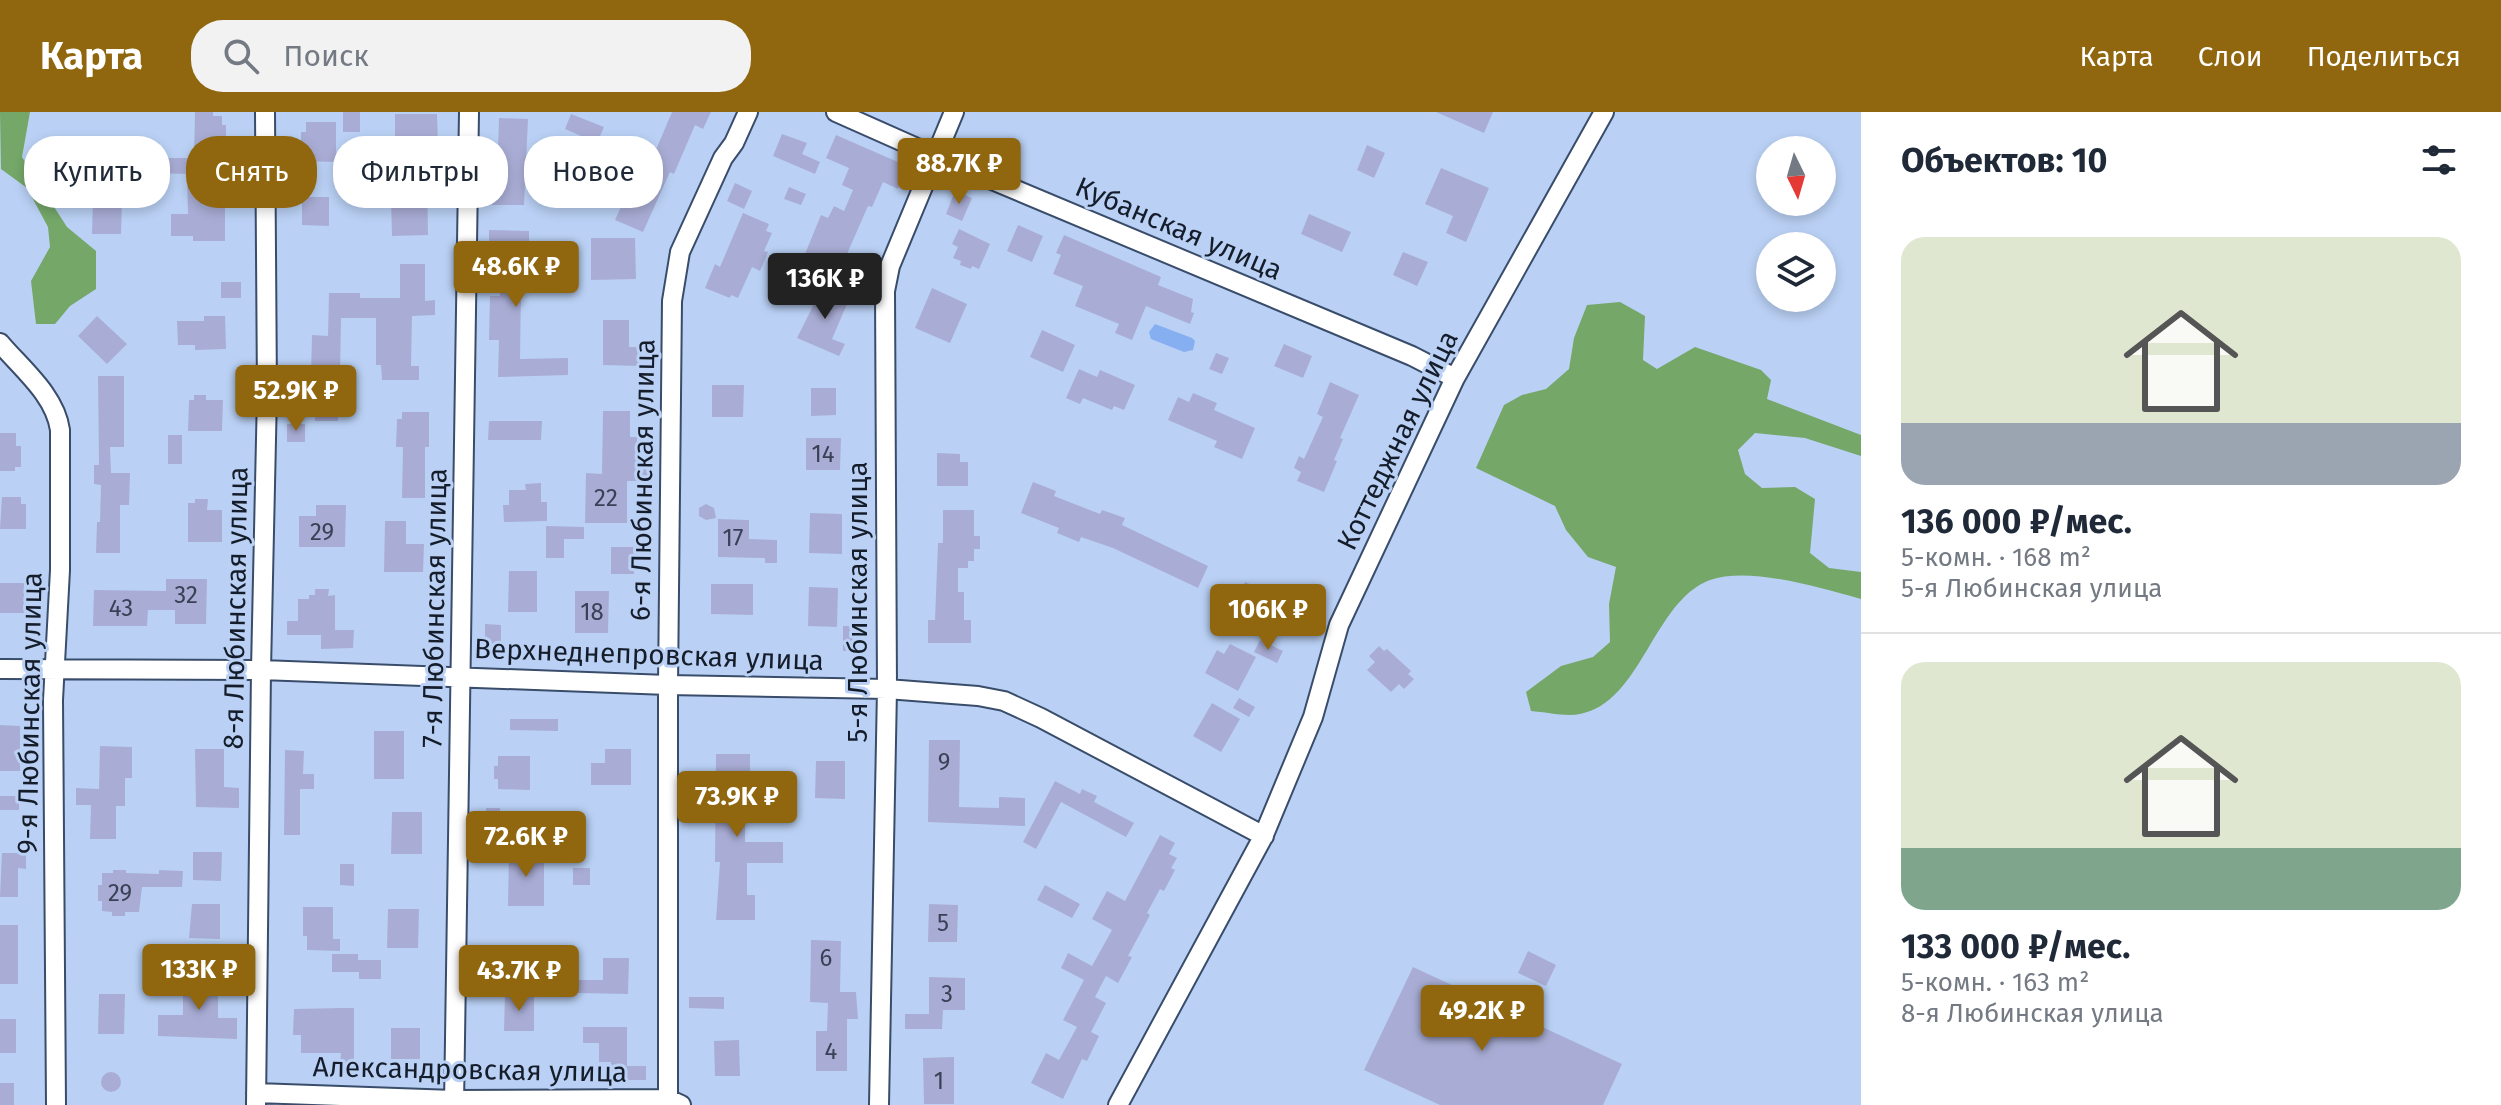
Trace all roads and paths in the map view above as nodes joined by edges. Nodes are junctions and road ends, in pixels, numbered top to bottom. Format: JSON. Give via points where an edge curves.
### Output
{"nodes":[{"id":1,"x":265,"y":112,"type":"edge"},
{"id":2,"x":469,"y":112,"type":"edge"},
{"id":3,"x":748,"y":112,"type":"edge"},
{"id":4,"x":836,"y":112,"type":"edge"},
{"id":5,"x":954,"y":112,"type":"edge"},
{"id":6,"x":1604,"y":112,"type":"edge"},
{"id":7,"x":935,"y":156,"type":"junction"},
{"id":8,"x":0,"y":343,"type":"edge"},
{"id":9,"x":1455,"y":378,"type":"junction"},
{"id":10,"x":0,"y":669,"type":"edge"},
{"id":11,"x":56,"y":669,"type":"junction"},
{"id":12,"x":261,"y":670,"type":"junction"},
{"id":13,"x":461,"y":676,"type":"junction"},
{"id":14,"x":668,"y":685,"type":"junction"},
{"id":15,"x":887,"y":689,"type":"junction"},
{"id":16,"x":1264,"y":836,"type":"junction"},
{"id":17,"x":256,"y":1099,"type":"edge"},
{"id":18,"x":454,"y":1102,"type":"edge"},
{"id":19,"x":672,"y":1103,"type":"edge"},
{"id":20,"x":56,"y":1105,"type":"edge"},
{"id":21,"x":879,"y":1105,"type":"edge"},
{"id":22,"x":1118,"y":1105,"type":"edge"}],
"edges":[{"from":1,"to":12,"type":"street","name":"8-я Любинская улица","via":[[267,393]]},
{"from":2,"to":13,"type":"street","name":"7-я Любинская улица"},
{"from":3,"to":14,"type":"street","name":"6-я Любинская улица","via":[[687,235],[674,278]]},
{"from":4,"to":7,"type":"street","name":"Кубанская улица"},
{"from":5,"to":7,"type":"street","name":"5-я Любинская улица"},
{"from":6,"to":9,"type":"street","name":"Коттеджная улица"},
{"from":7,"to":9,"type":"street","name":"Кубанская улица"},
{"from":7,"to":15,"type":"street","name":"5-я Любинская улица","via":[[885,291]]},
{"from":8,"to":11,"type":"street","name":"9-я Любинская улица","via":[[58,414]]},
{"from":9,"to":16,"type":"street","name":"Коттеджная улица","via":[[1339,625],[1313,717]]},
{"from":10,"to":11,"type":"street","name":"Верхнеднепровская улица"},
{"from":11,"to":12,"type":"street","name":"Верхнеднепровская улица"},
{"from":11,"to":20,"type":"street","name":"9-я Любинская улица"},
{"from":12,"to":13,"type":"street","name":"Верхнеднепровская улица"},
{"from":12,"to":17,"type":"street","name":"8-я Любинская улица"},
{"from":13,"to":14,"type":"street","name":"Верхнеднепровская улица"},
{"from":13,"to":18,"type":"street","name":"7-я Любинская улица"},
{"from":14,"to":15,"type":"street","name":"Верхнеднепровская улица"},
{"from":14,"to":19,"type":"street","name":"6-я Любинская улица"},
{"from":15,"to":16,"type":"street","name":"Верхнеднепровская улица","via":[[1004,701]]},
{"from":15,"to":21,"type":"street","name":"5-я Любинская улица"},
{"from":16,"to":22,"type":"street","name":"Коттеджная улица"},
{"from":17,"to":18,"type":"street","name":"Александровская улица"},
{"from":18,"to":19,"type":"street","name":"Александровская улица"}]}
